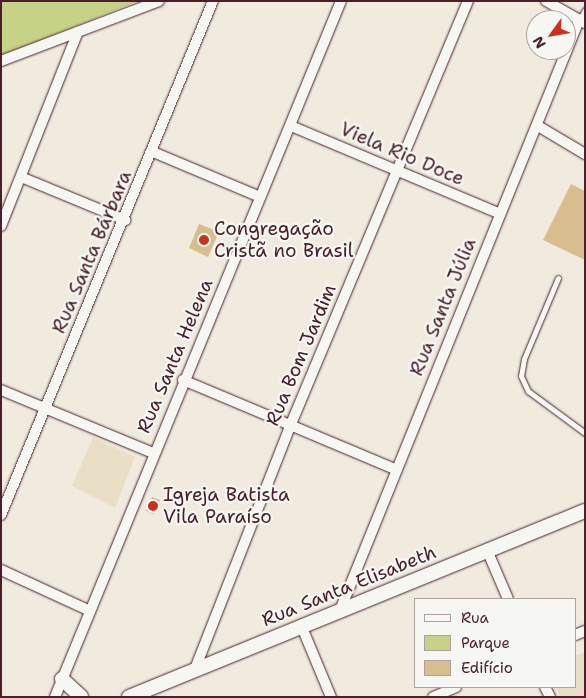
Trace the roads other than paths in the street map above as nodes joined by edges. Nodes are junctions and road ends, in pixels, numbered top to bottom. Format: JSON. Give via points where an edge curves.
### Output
{"nodes":[{"id":1,"x":159,"y":1,"type":"edge"},
{"id":2,"x":213,"y":1,"type":"edge"},
{"id":3,"x":341,"y":1,"type":"edge"},
{"id":4,"x":468,"y":1,"type":"edge"},
{"id":5,"x":546,"y":1,"type":"edge"},
{"id":6,"x":585,"y":10,"type":"edge"},
{"id":7,"x":582,"y":21,"type":"edge"},
{"id":8,"x":78,"y":32,"type":"junction"},
{"id":9,"x":1,"y":61,"type":"edge"},
{"id":10,"x":291,"y":126,"type":"junction"},
{"id":11,"x":538,"y":126,"type":"junction"},
{"id":12,"x":153,"y":152,"type":"junction"},
{"id":13,"x":585,"y":154,"type":"edge"},
{"id":14,"x":398,"y":171,"type":"junction"},
{"id":15,"x":21,"y":177,"type":"junction"},
{"id":16,"x":260,"y":197,"type":"junction"},
{"id":17,"x":500,"y":214,"type":"junction"},
{"id":18,"x":125,"y":220,"type":"junction"},
{"id":19,"x":1,"y":226,"type":"edge"},
{"id":20,"x":558,"y":278,"type":"dead end"},
{"id":21,"x":183,"y":380,"type":"junction"},
{"id":22,"x":1,"y":390,"type":"edge"},
{"id":23,"x":46,"y":409,"type":"junction"},
{"id":24,"x":291,"y":424,"type":"junction"},
{"id":25,"x":585,"y":433,"type":"edge"},
{"id":26,"x":153,"y":453,"type":"junction"},
{"id":27,"x":395,"y":469,"type":"junction"},
{"id":28,"x":585,"y":510,"type":"edge"},
{"id":29,"x":1,"y":515,"type":"edge"},
{"id":30,"x":487,"y":550,"type":"junction"},
{"id":31,"x":1,"y":570,"type":"edge"},
{"id":32,"x":508,"y":598,"type":"edge"},
{"id":33,"x":341,"y":608,"type":"junction"},
{"id":34,"x":90,"y":611,"type":"junction"},
{"id":35,"x":301,"y":625,"type":"junction"},
{"id":36,"x":195,"y":669,"type":"junction"},
{"id":37,"x":62,"y":678,"type":"junction"},
{"id":38,"x":454,"y":688,"type":"edge"},
{"id":39,"x":55,"y":697,"type":"edge"},
{"id":40,"x":81,"y":697,"type":"edge"},
{"id":41,"x":129,"y":697,"type":"edge"},
{"id":42,"x":331,"y":697,"type":"edge"},
{"id":43,"x":433,"y":697,"type":"edge"}],
"edges":[{"from":1,"to":8,"type":"street"},
{"from":2,"to":12,"type":"street","name":"Rua Santa Bárbara"},
{"from":3,"to":10,"type":"street","name":"Rua Santa Helena"},
{"from":4,"to":14,"type":"street","name":"Rua Bom Jardim"},
{"from":5,"to":7,"type":"street"},
{"from":6,"to":7,"type":"lane"},
{"from":7,"to":11,"type":"street","name":"Rua Santa Júlia"},
{"from":8,"to":9,"type":"street"},
{"from":8,"to":15,"type":"street"},
{"from":10,"to":14,"type":"street","name":"Viela Rio Doce"},
{"from":10,"to":16,"type":"street","name":"Rua Santa Helena"},
{"from":11,"to":13,"type":"street"},
{"from":11,"to":17,"type":"street","name":"Rua Santa Júlia"},
{"from":12,"to":16,"type":"street"},
{"from":12,"to":18,"type":"street","name":"Rua Santa Bárbara"},
{"from":14,"to":17,"type":"street","name":"Viela Rio Doce"},
{"from":14,"to":24,"type":"street","name":"Rua Bom Jardim"},
{"from":15,"to":18,"type":"street"},
{"from":15,"to":19,"type":"street"},
{"from":16,"to":21,"type":"street","name":"Rua Santa Helena"},
{"from":17,"to":27,"type":"street","name":"Rua Santa Júlia"},
{"from":18,"to":23,"type":"street","name":"Rua Santa Bárbara"},
{"from":20,"to":25,"type":"lane","via":[[524,359],[521,376],[528,391]]},
{"from":21,"to":24,"type":"street"},
{"from":21,"to":26,"type":"street","name":"Rua Santa Helena"},
{"from":22,"to":23,"type":"street"},
{"from":23,"to":26,"type":"street"},
{"from":23,"to":29,"type":"street","name":"Rua Santa Bárbara"},
{"from":24,"to":27,"type":"street"},
{"from":24,"to":36,"type":"street","name":"Rua Bom Jardim"},
{"from":26,"to":34,"type":"street","name":"Rua Santa Helena"},
{"from":27,"to":33,"type":"street","name":"Rua Santa Júlia"},
{"from":28,"to":30,"type":"street","name":"Rua Santa Elisabeth"},
{"from":30,"to":32,"type":"street"},
{"from":30,"to":33,"type":"street","name":"Rua Santa Elisabeth"},
{"from":31,"to":34,"type":"street"},
{"from":33,"to":35,"type":"street","name":"Rua Santa Elisabeth"},
{"from":34,"to":37,"type":"street","name":"Rua Santa Helena"},
{"from":35,"to":36,"type":"street","name":"Rua Santa Elisabeth"},
{"from":35,"to":42,"type":"street"},
{"from":36,"to":41,"type":"street","name":"Rua Santa Elisabeth"},
{"from":37,"to":39,"type":"street","name":"Rua Santa Helena"},
{"from":37,"to":40,"type":"street"},
{"from":38,"to":43,"type":"street"}]}
